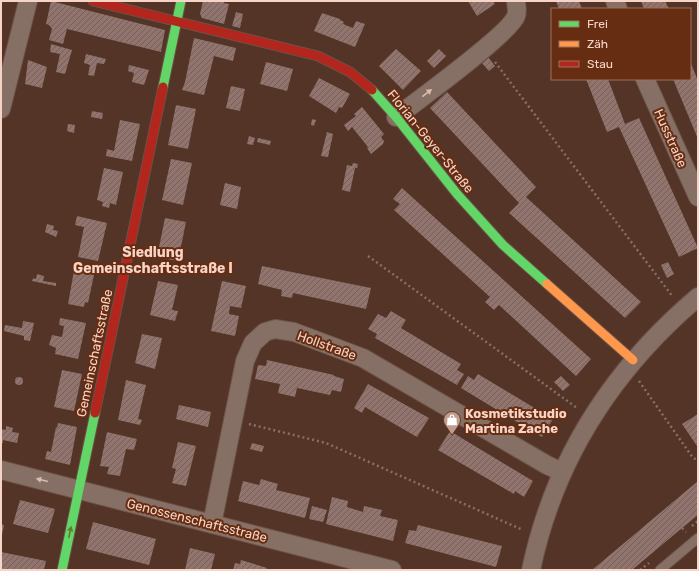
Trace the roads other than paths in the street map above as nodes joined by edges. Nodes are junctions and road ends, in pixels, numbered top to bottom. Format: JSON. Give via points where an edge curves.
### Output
{"nodes":[{"id":1,"x":28,"y":1,"type":"edge"},
{"id":2,"x":93,"y":1,"type":"edge"},
{"id":3,"x":181,"y":1,"type":"edge"},
{"id":4,"x":516,"y":1,"type":"edge"},
{"id":5,"x":177,"y":22,"type":"junction"},
{"id":6,"x":645,"y":80,"type":"edge"},
{"id":7,"x":1,"y":109,"type":"edge"},
{"id":8,"x":396,"y":117,"type":"junction"},
{"id":9,"x":698,"y":197,"type":"edge"},
{"id":10,"x":698,"y":297,"type":"edge"},
{"id":11,"x":629,"y":364,"type":"junction"},
{"id":12,"x":1,"y":470,"type":"edge"},
{"id":13,"x":562,"y":472,"type":"junction"},
{"id":14,"x":79,"y":490,"type":"junction"},
{"id":15,"x":212,"y":524,"type":"junction"},
{"id":16,"x":698,"y":538,"type":"edge"},
{"id":17,"x":62,"y":570,"type":"edge"},
{"id":18,"x":392,"y":570,"type":"edge"},
{"id":19,"x":532,"y":570,"type":"edge"},
{"id":20,"x":660,"y":570,"type":"edge"}],
"edges":[{"from":1,"to":7,"type":"street"},
{"from":2,"to":5,"type":"street","name":"Florian-Geyer-Straße"},
{"from":3,"to":5,"type":"street","name":"Gemeinschaftsstraße"},
{"from":8,"to":4,"type":"street","one_way":true,"via":[[510,25],[517,16]]},
{"from":5,"to":8,"type":"street","name":"Florian-Geyer-Straße","via":[[318,56],[350,72],[374,92]]},
{"from":5,"to":14,"type":"street","name":"Gemeinschaftsstraße"},
{"from":6,"to":9,"type":"street","name":"Husstraße"},
{"from":8,"to":11,"type":"street","name":"Florian-Geyer-Straße","via":[[457,194],[503,244]]},
{"from":10,"to":11,"type":"street"},
{"from":11,"to":13,"type":"street","via":[[592,417]]},
{"from":14,"to":12,"type":"street","name":"Genossenschaftsstraße","one_way":true},
{"from":13,"to":15,"type":"street","name":"Hollstraße","via":[[363,358],[294,332],[275,329],[265,332],[253,343],[245,361]]},
{"from":13,"to":19,"type":"street","via":[[542,529]]},
{"from":14,"to":15,"type":"street","name":"Genossenschaftsstraße"},
{"from":17,"to":14,"type":"street","name":"Gemeinschaftsstraße","one_way":true},
{"from":15,"to":18,"type":"street","name":"Genossenschaftsstraße"},
{"from":16,"to":20,"type":"lane"}]}
